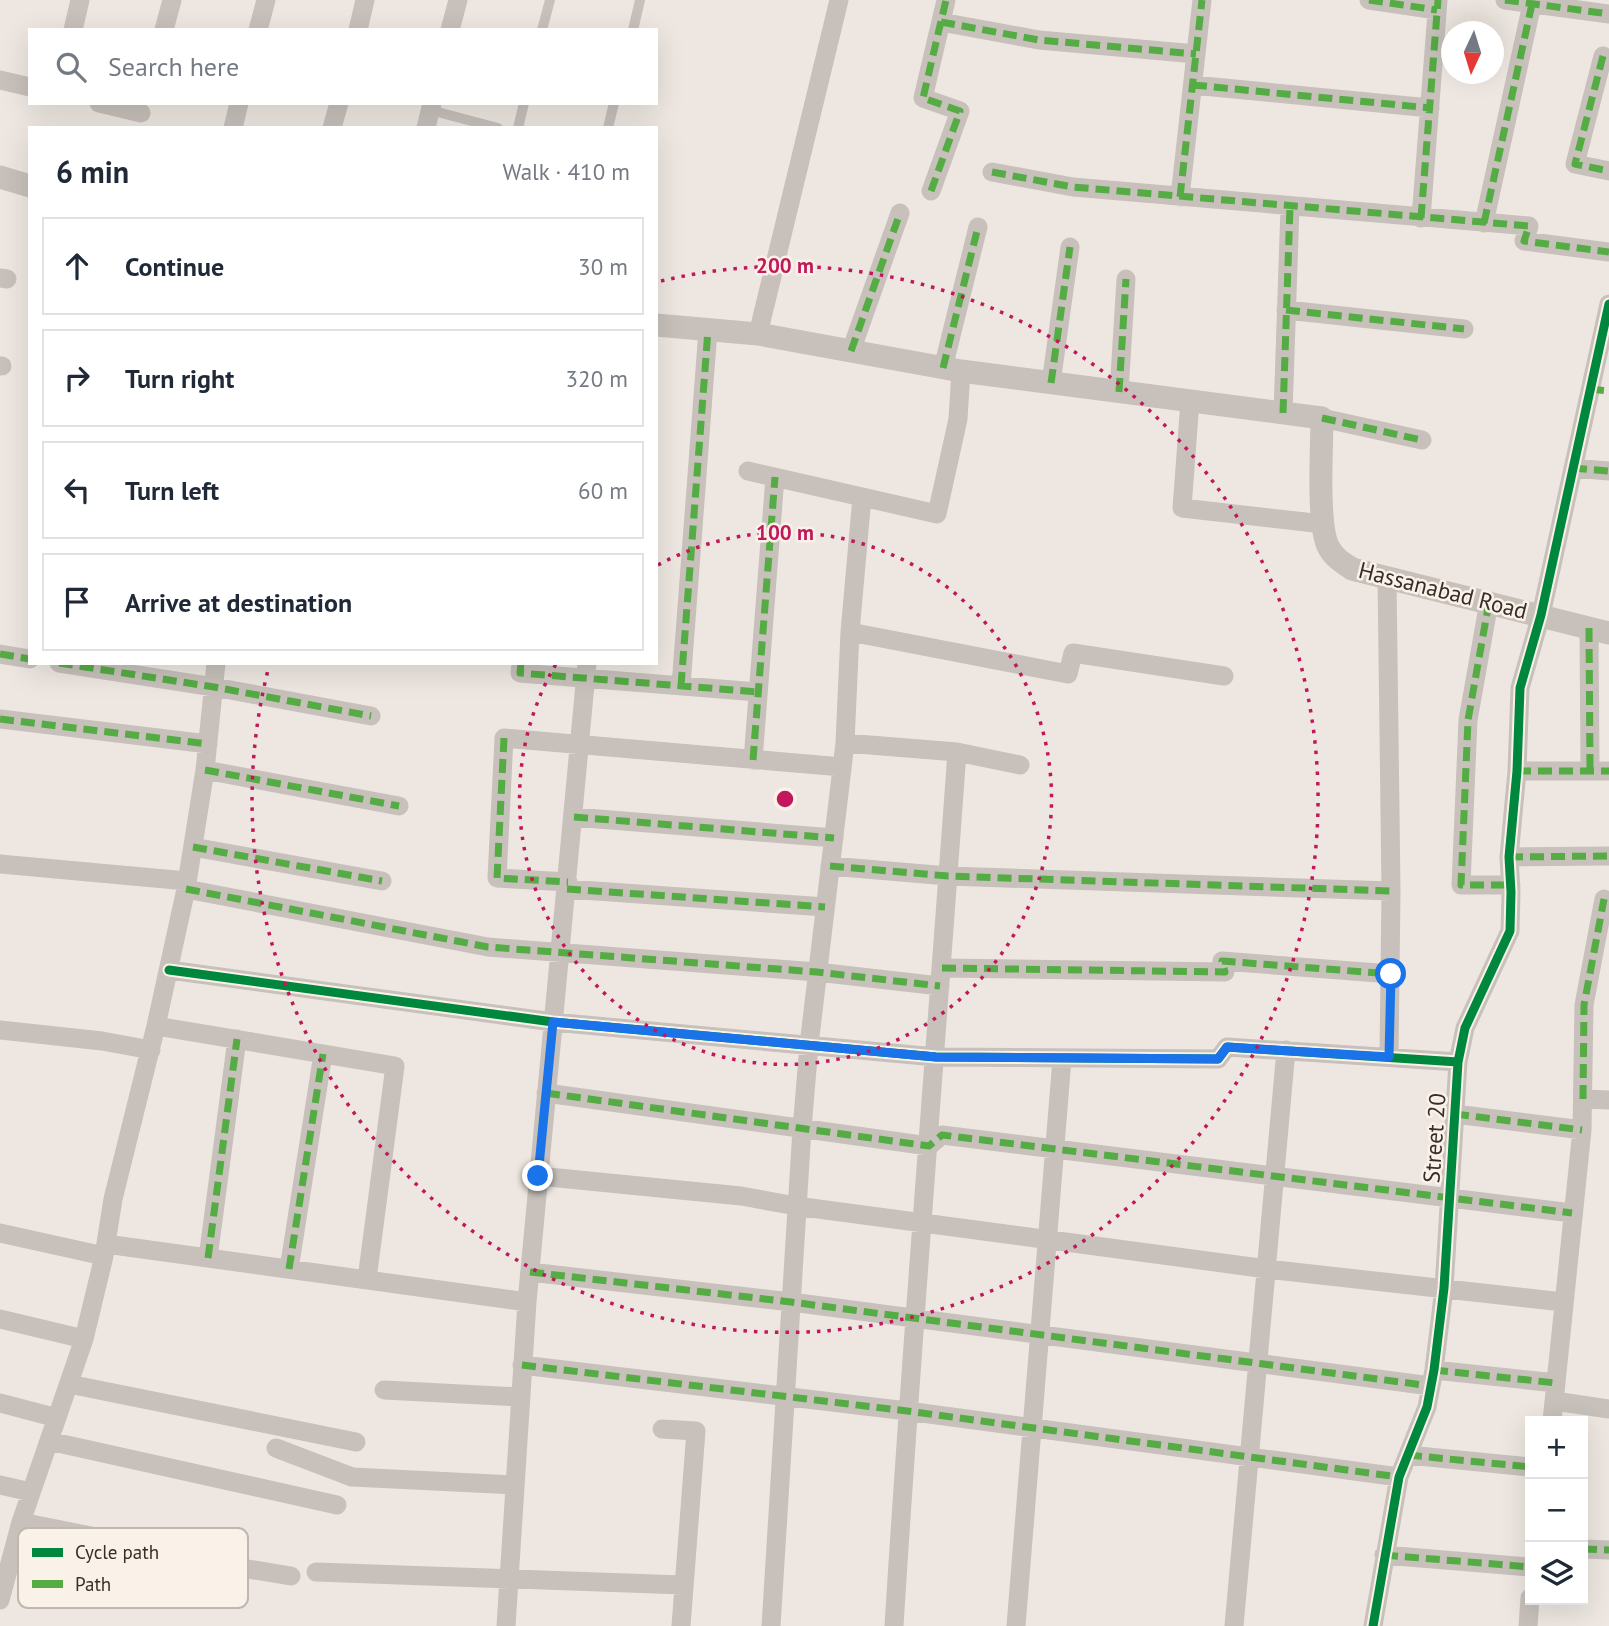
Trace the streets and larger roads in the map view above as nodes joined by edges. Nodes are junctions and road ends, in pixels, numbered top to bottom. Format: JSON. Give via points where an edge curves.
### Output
{"nodes":[{"id":1,"x":80,"y":0,"type":"edge"},
{"id":2,"x":172,"y":0,"type":"edge"},
{"id":3,"x":266,"y":0,"type":"edge"},
{"id":4,"x":365,"y":0,"type":"edge"},
{"id":5,"x":458,"y":0,"type":"edge"},
{"id":6,"x":839,"y":0,"type":"edge"},
{"id":7,"x":946,"y":0,"type":"edge"},
{"id":8,"x":1202,"y":0,"type":"edge"},
{"id":9,"x":1369,"y":0,"type":"edge"},
{"id":10,"x":1505,"y":0,"type":"edge"},
{"id":11,"x":1532,"y":4,"type":"junction"},
{"id":12,"x":1438,"y":5,"type":"edge"},
{"id":13,"x":1609,"y":14,"type":"edge"},
{"id":14,"x":941,"y":22,"type":"junction"},
{"id":15,"x":73,"y":28,"type":"edge"},
{"id":16,"x":165,"y":28,"type":"edge"},
{"id":17,"x":259,"y":28,"type":"edge"},
{"id":18,"x":358,"y":28,"type":"edge"},
{"id":19,"x":451,"y":28,"type":"edge"},
{"id":20,"x":1196,"y":54,"type":"junction"},
{"id":21,"x":1603,"y":56,"type":"dead end"},
{"id":22,"x":0,"y":80,"type":"edge"},
{"id":23,"x":1193,"y":85,"type":"junction"},
{"id":24,"x":28,"y":87,"type":"edge"},
{"id":25,"x":106,"y":105,"type":"edge"},
{"id":26,"x":239,"y":105,"type":"edge"},
{"id":27,"x":338,"y":105,"type":"edge"},
{"id":28,"x":1430,"y":108,"type":"junction"},
{"id":29,"x":141,"y":115,"type":"edge"},
{"id":30,"x":233,"y":126,"type":"edge"},
{"id":31,"x":333,"y":126,"type":"edge"},
{"id":32,"x":1609,"y":170,"type":"edge"},
{"id":33,"x":992,"y":172,"type":"dead end"},
{"id":34,"x":0,"y":177,"type":"edge"},
{"id":35,"x":28,"y":185,"type":"edge"},
{"id":36,"x":931,"y":191,"type":"dead end"},
{"id":37,"x":1180,"y":197,"type":"junction"},
{"id":38,"x":1290,"y":206,"type":"junction"},
{"id":39,"x":900,"y":213,"type":"dead end"},
{"id":40,"x":1422,"y":218,"type":"junction"},
{"id":41,"x":1485,"y":223,"type":"junction"},
{"id":42,"x":978,"y":227,"type":"dead end"},
{"id":43,"x":1070,"y":247,"type":"dead end"},
{"id":44,"x":1609,"y":252,"type":"edge"},
{"id":45,"x":1126,"y":279,"type":"dead end"},
{"id":46,"x":1609,"y":305,"type":"edge"},
{"id":47,"x":1286,"y":310,"type":"junction"},
{"id":48,"x":658,"y":325,"type":"edge"},
{"id":49,"x":1464,"y":329,"type":"dead end"},
{"id":50,"x":708,"y":330,"type":"junction"},
{"id":51,"x":758,"y":334,"type":"junction"},
{"id":52,"x":851,"y":351,"type":"junction"},
{"id":53,"x":952,"y":369,"type":"junction"},
{"id":54,"x":1051,"y":383,"type":"junction"},
{"id":55,"x":1600,"y":390,"type":"edge"},
{"id":56,"x":1119,"y":392,"type":"junction"},
{"id":57,"x":1190,"y":401,"type":"junction"},
{"id":58,"x":1283,"y":413,"type":"junction"},
{"id":59,"x":1322,"y":418,"type":"junction"},
{"id":60,"x":1422,"y":440,"type":"dead end"},
{"id":61,"x":1573,"y":468,"type":"junction"},
{"id":62,"x":748,"y":471,"type":"dead end"},
{"id":63,"x":1609,"y":471,"type":"edge"},
{"id":64,"x":775,"y":477,"type":"junction"},
{"id":65,"x":862,"y":497,"type":"junction"},
{"id":66,"x":1323,"y":524,"type":"junction"},
{"id":67,"x":1387,"y":577,"type":"junction"},
{"id":68,"x":1489,"y":602,"type":"junction"},
{"id":69,"x":1541,"y":615,"type":"junction"},
{"id":70,"x":1599,"y":631,"type":"edge"},
{"id":71,"x":850,"y":632,"type":"junction"},
{"id":72,"x":0,"y":654,"type":"edge"},
{"id":73,"x":28,"y":659,"type":"edge"},
{"id":74,"x":72,"y":665,"type":"edge"},
{"id":75,"x":216,"y":665,"type":"edge"},
{"id":76,"x":521,"y":665,"type":"edge"},
{"id":77,"x":587,"y":671,"type":"edge"},
{"id":78,"x":1224,"y":676,"type":"dead end"},
{"id":79,"x":681,"y":686,"type":"junction"},
{"id":80,"x":214,"y":687,"type":"junction"},
{"id":81,"x":758,"y":692,"type":"junction"},
{"id":82,"x":371,"y":716,"type":"dead end"},
{"id":83,"x":0,"y":719,"type":"edge"},
{"id":84,"x":845,"y":743,"type":"junction"},
{"id":85,"x":208,"y":744,"type":"junction"},
{"id":86,"x":581,"y":746,"type":"junction"},
{"id":87,"x":957,"y":752,"type":"junction"},
{"id":88,"x":753,"y":760,"type":"junction"},
{"id":89,"x":1020,"y":765,"type":"dead end"},
{"id":90,"x":842,"y":767,"type":"junction"},
{"id":91,"x":205,"y":770,"type":"junction"},
{"id":92,"x":1517,"y":771,"type":"junction"},
{"id":93,"x":1599,"y":771,"type":"edge"},
{"id":94,"x":398,"y":806,"type":"dead end"},
{"id":95,"x":574,"y":817,"type":"junction"},
{"id":96,"x":834,"y":838,"type":"junction"},
{"id":97,"x":193,"y":847,"type":"junction"},
{"id":98,"x":1609,"y":856,"type":"edge"},
{"id":99,"x":1508,"y":857,"type":"junction"},
{"id":100,"x":0,"y":864,"type":"edge"},
{"id":101,"x":831,"y":866,"type":"junction"},
{"id":102,"x":948,"y":876,"type":"junction"},
{"id":103,"x":382,"y":881,"type":"dead end"},
{"id":104,"x":186,"y":885,"type":"junction"},
{"id":105,"x":1511,"y":885,"type":"junction"},
{"id":106,"x":568,"y":886,"type":"junction"},
{"id":107,"x":1391,"y":891,"type":"junction"},
{"id":108,"x":1604,"y":899,"type":"dead end"},
{"id":109,"x":825,"y":907,"type":"junction"},
{"id":110,"x":562,"y":953,"type":"junction"},
{"id":111,"x":169,"y":970,"type":"junction"},
{"id":112,"x":817,"y":972,"type":"junction"},
{"id":113,"x":1391,"y":974,"type":"junction"},
{"id":114,"x":941,"y":977,"type":"junction"},
{"id":115,"x":553,"y":1022,"type":"junction"},
{"id":116,"x":156,"y":1026,"type":"junction"},
{"id":117,"x":0,"y":1030,"type":"edge"},
{"id":118,"x":237,"y":1039,"type":"junction"},
{"id":119,"x":809,"y":1045,"type":"junction"},
{"id":120,"x":151,"y":1050,"type":"junction"},
{"id":121,"x":1286,"y":1050,"type":"junction"},
{"id":122,"x":323,"y":1054,"type":"junction"},
{"id":123,"x":936,"y":1057,"type":"junction"},
{"id":124,"x":1389,"y":1057,"type":"junction"},
{"id":125,"x":1062,"y":1059,"type":"junction"},
{"id":126,"x":1458,"y":1062,"type":"junction"},
{"id":127,"x":546,"y":1093,"type":"junction"},
{"id":128,"x":1583,"y":1099,"type":"junction"},
{"id":129,"x":1609,"y":1100,"type":"edge"},
{"id":130,"x":1455,"y":1114,"type":"junction"},
{"id":131,"x":802,"y":1129,"type":"junction"},
{"id":132,"x":1582,"y":1130,"type":"junction"},
{"id":133,"x":929,"y":1146,"type":"junction"},
{"id":134,"x":1056,"y":1148,"type":"junction"},
{"id":135,"x":538,"y":1176,"type":"junction"},
{"id":136,"x":1276,"y":1177,"type":"junction"},
{"id":137,"x":1450,"y":1197,"type":"junction"},
{"id":138,"x":796,"y":1206,"type":"junction"},
{"id":139,"x":1572,"y":1213,"type":"junction"},
{"id":140,"x":923,"y":1223,"type":"junction"},
{"id":141,"x":0,"y":1233,"type":"edge"},
{"id":142,"x":1049,"y":1239,"type":"junction"},
{"id":143,"x":105,"y":1250,"type":"junction"},
{"id":144,"x":208,"y":1258,"type":"junction"},
{"id":145,"x":289,"y":1269,"type":"junction"},
{"id":146,"x":1267,"y":1269,"type":"junction"},
{"id":147,"x":530,"y":1272,"type":"junction"},
{"id":148,"x":367,"y":1279,"type":"junction"},
{"id":149,"x":1444,"y":1288,"type":"junction"},
{"id":150,"x":527,"y":1302,"type":"junction"},
{"id":151,"x":1563,"y":1302,"type":"junction"},
{"id":152,"x":791,"y":1303,"type":"junction"},
{"id":153,"x":0,"y":1319,"type":"edge"},
{"id":154,"x":915,"y":1319,"type":"junction"},
{"id":155,"x":1041,"y":1334,"type":"junction"},
{"id":156,"x":84,"y":1339,"type":"junction"},
{"id":157,"x":1259,"y":1363,"type":"junction"},
{"id":158,"x":523,"y":1365,"type":"junction"},
{"id":159,"x":1433,"y":1378,"type":"junction"},
{"id":160,"x":69,"y":1384,"type":"junction"},
{"id":161,"x":384,"y":1390,"type":"dead end"},
{"id":162,"x":1556,"y":1392,"type":"junction"},
{"id":163,"x":784,"y":1396,"type":"junction"},
{"id":164,"x":520,"y":1397,"type":"junction"},
{"id":165,"x":0,"y":1403,"type":"edge"},
{"id":166,"x":1609,"y":1409,"type":"edge"},
{"id":167,"x":907,"y":1411,"type":"junction"},
{"id":168,"x":1553,"y":1416,"type":"edge"},
{"id":169,"x":57,"y":1418,"type":"junction"},
{"id":170,"x":1033,"y":1428,"type":"junction"},
{"id":171,"x":662,"y":1429,"type":"dead end"},
{"id":172,"x":49,"y":1441,"type":"junction"},
{"id":173,"x":356,"y":1442,"type":"dead end"},
{"id":174,"x":276,"y":1448,"type":"dead end"},
{"id":175,"x":1408,"y":1455,"type":"junction"},
{"id":176,"x":1249,"y":1458,"type":"junction"},
{"id":177,"x":1525,"y":1467,"type":"edge"},
{"id":178,"x":1399,"y":1477,"type":"junction"},
{"id":179,"x":0,"y":1485,"type":"edge"},
{"id":180,"x":515,"y":1485,"type":"junction"},
{"id":181,"x":31,"y":1492,"type":"junction"},
{"id":182,"x":337,"y":1505,"type":"dead end"},
{"id":183,"x":21,"y":1522,"type":"junction"},
{"id":184,"x":19,"y":1528,"type":"edge"},
{"id":185,"x":51,"y":1528,"type":"edge"},
{"id":186,"x":18,"y":1533,"type":"edge"},
{"id":187,"x":1588,"y":1549,"type":"edge"},
{"id":188,"x":1609,"y":1550,"type":"edge"},
{"id":189,"x":1384,"y":1555,"type":"junction"},
{"id":190,"x":1525,"y":1567,"type":"edge"},
{"id":191,"x":248,"y":1569,"type":"edge"},
{"id":192,"x":316,"y":1572,"type":"dead end"},
{"id":193,"x":292,"y":1576,"type":"dead end"},
{"id":194,"x":509,"y":1579,"type":"junction"},
{"id":195,"x":683,"y":1585,"type":"junction"},
{"id":196,"x":0,"y":1600,"type":"edge"},
{"id":197,"x":1530,"y":1605,"type":"edge"},
{"id":198,"x":506,"y":1626,"type":"edge"},
{"id":199,"x":681,"y":1626,"type":"edge"},
{"id":200,"x":771,"y":1626,"type":"edge"},
{"id":201,"x":894,"y":1626,"type":"edge"},
{"id":202,"x":1016,"y":1626,"type":"edge"},
{"id":203,"x":1234,"y":1626,"type":"edge"},
{"id":204,"x":1373,"y":1626,"type":"edge"},
{"id":205,"x":1528,"y":1626,"type":"edge"}],
"edges":[{"from":1,"to":15,"type":"street"},
{"from":2,"to":16,"type":"street"},
{"from":3,"to":17,"type":"street"},
{"from":4,"to":18,"type":"street"},
{"from":5,"to":19,"type":"street"},
{"from":6,"to":51,"type":"street"},
{"from":7,"to":14,"type":"street"},
{"from":8,"to":20,"type":"street"},
{"from":9,"to":12,"type":"street"},
{"from":10,"to":11,"type":"street"},
{"from":11,"to":13,"type":"street"},
{"from":11,"to":41,"type":"street"},
{"from":12,"to":28,"type":"street"},
{"from":14,"to":20,"type":"street","via":[[1039,40]]},
{"from":14,"to":36,"type":"street","via":[[923,98],[960,111]]},
{"from":20,"to":23,"type":"street"},
{"from":21,"to":32,"type":"street","via":[[1575,164]]},
{"from":22,"to":24,"type":"street"},
{"from":23,"to":28,"type":"street"},
{"from":23,"to":37,"type":"street"},
{"from":25,"to":29,"type":"street"},
{"from":26,"to":30,"type":"street"},
{"from":27,"to":31,"type":"street"},
{"from":28,"to":40,"type":"street"},
{"from":33,"to":37,"type":"street","via":[[1073,187]]},
{"from":34,"to":35,"type":"street"},
{"from":37,"to":38,"type":"street"},
{"from":38,"to":40,"type":"street"},
{"from":38,"to":47,"type":"street"},
{"from":39,"to":52,"type":"street"},
{"from":40,"to":41,"type":"street"},
{"from":41,"to":44,"type":"street","via":[[1529,226],[1524,241]]},
{"from":42,"to":53,"type":"street"},
{"from":43,"to":54,"type":"street"},
{"from":45,"to":56,"type":"street"},
{"from":46,"to":55,"type":"street","name":"Street 20"},
{"from":47,"to":49,"type":"street"},
{"from":47,"to":58,"type":"street"},
{"from":48,"to":50,"type":"street"},
{"from":50,"to":51,"type":"street"},
{"from":50,"to":79,"type":"street"},
{"from":51,"to":52,"type":"street"},
{"from":52,"to":53,"type":"street"},
{"from":53,"to":54,"type":"street"},
{"from":53,"to":65,"type":"street","via":[[958,419],[937,514]]},
{"from":54,"to":56,"type":"street"},
{"from":55,"to":61,"type":"street","name":"Street 20"},
{"from":56,"to":57,"type":"street"},
{"from":57,"to":58,"type":"street"},
{"from":57,"to":66,"type":"street","via":[[1182,508]]},
{"from":58,"to":59,"type":"street"},
{"from":59,"to":60,"type":"street"},
{"from":59,"to":66,"type":"street","name":"Hassanabad Road"},
{"from":61,"to":63,"type":"street"},
{"from":61,"to":69,"type":"street","name":"Street 20"},
{"from":62,"to":64,"type":"street"},
{"from":64,"to":65,"type":"street"},
{"from":64,"to":81,"type":"street"},
{"from":65,"to":71,"type":"street"},
{"from":66,"to":67,"type":"street","name":"Hassanabad Road","via":[[1327,545],[1336,558],[1352,569]]},
{"from":67,"to":68,"type":"street","name":"Hassanabad Road"},
{"from":67,"to":107,"type":"street"},
{"from":68,"to":69,"type":"street","name":"Hassanabad Road"},
{"from":68,"to":105,"type":"street","via":[[1468,720],[1461,885]]},
{"from":69,"to":70,"type":"street","name":"Hassanabad Road"},
{"from":69,"to":92,"type":"street","name":"Street 20","via":[[1520,688]]},
{"from":70,"to":93,"type":"street"},
{"from":71,"to":78,"type":"street","via":[[1068,674],[1073,653]]},
{"from":71,"to":84,"type":"street"},
{"from":72,"to":73,"type":"street"},
{"from":74,"to":80,"type":"street"},
{"from":75,"to":80,"type":"street"},
{"from":76,"to":77,"type":"street","via":[[520,673]]},
{"from":77,"to":79,"type":"street"},
{"from":77,"to":86,"type":"street"},
{"from":79,"to":81,"type":"street"},
{"from":80,"to":82,"type":"street"},
{"from":80,"to":85,"type":"street"},
{"from":81,"to":88,"type":"street"},
{"from":83,"to":85,"type":"street"},
{"from":84,"to":87,"type":"street"},
{"from":84,"to":90,"type":"street"},
{"from":85,"to":91,"type":"street"},
{"from":86,"to":88,"type":"street"},
{"from":86,"to":95,"type":"street"},
{"from":86,"to":106,"type":"street","via":[[504,738],[498,878]]},
{"from":87,"to":89,"type":"street"},
{"from":87,"to":102,"type":"street"},
{"from":88,"to":90,"type":"street"},
{"from":90,"to":96,"type":"street"},
{"from":91,"to":94,"type":"street"},
{"from":91,"to":97,"type":"street"},
{"from":92,"to":93,"type":"street"},
{"from":92,"to":99,"type":"street","name":"Street 20"},
{"from":95,"to":96,"type":"street"},
{"from":95,"to":106,"type":"street"},
{"from":96,"to":101,"type":"street"},
{"from":97,"to":103,"type":"street"},
{"from":97,"to":104,"type":"street"},
{"from":98,"to":99,"type":"street"},
{"from":99,"to":105,"type":"street","name":"Street 20"},
{"from":100,"to":104,"type":"street"},
{"from":101,"to":102,"type":"street"},
{"from":101,"to":109,"type":"street"},
{"from":102,"to":107,"type":"street"},
{"from":102,"to":114,"type":"street"},
{"from":104,"to":110,"type":"street","via":[[488,947]]},
{"from":104,"to":111,"type":"street"},
{"from":105,"to":126,"type":"street","name":"Street 20","via":[[1510,931],[1465,1028]]},
{"from":106,"to":109,"type":"street"},
{"from":106,"to":110,"type":"street"},
{"from":107,"to":113,"type":"street"},
{"from":108,"to":128,"type":"street","via":[[1584,1005]]},
{"from":109,"to":112,"type":"street"},
{"from":110,"to":112,"type":"street"},
{"from":110,"to":115,"type":"street"},
{"from":111,"to":115,"type":"street"},
{"from":111,"to":116,"type":"street"},
{"from":112,"to":114,"type":"street"},
{"from":112,"to":119,"type":"street"},
{"from":113,"to":114,"type":"street","via":[[1222,961],[1225,972]]},
{"from":113,"to":124,"type":"street"},
{"from":114,"to":123,"type":"street"},
{"from":115,"to":119,"type":"street"},
{"from":115,"to":127,"type":"street"},
{"from":116,"to":118,"type":"street"},
{"from":116,"to":120,"type":"street"},
{"from":117,"to":120,"type":"street"},
{"from":118,"to":122,"type":"street"},
{"from":118,"to":144,"type":"street"},
{"from":119,"to":123,"type":"street"},
{"from":119,"to":131,"type":"street"},
{"from":120,"to":143,"type":"street","via":[[113,1199]]},
{"from":121,"to":124,"type":"street"},
{"from":121,"to":125,"type":"street","via":[[1227,1047],[1218,1059]]},
{"from":121,"to":136,"type":"street"},
{"from":122,"to":145,"type":"street"},
{"from":122,"to":148,"type":"street","via":[[395,1066]]},
{"from":123,"to":125,"type":"street"},
{"from":123,"to":133,"type":"street"},
{"from":124,"to":126,"type":"street"},
{"from":125,"to":134,"type":"street"},
{"from":126,"to":130,"type":"street","name":"Street 20"},
{"from":127,"to":131,"type":"street"},
{"from":127,"to":135,"type":"street"},
{"from":128,"to":129,"type":"street"},
{"from":128,"to":132,"type":"street"},
{"from":130,"to":132,"type":"street"},
{"from":130,"to":137,"type":"street","name":"Street 20"},
{"from":131,"to":133,"type":"street"},
{"from":131,"to":138,"type":"street"},
{"from":132,"to":139,"type":"street"},
{"from":133,"to":134,"type":"street","via":[[942,1135]]},
{"from":133,"to":140,"type":"street"},
{"from":134,"to":136,"type":"street"},
{"from":134,"to":142,"type":"street"},
{"from":135,"to":138,"type":"street","via":[[741,1196]]},
{"from":135,"to":147,"type":"street"},
{"from":136,"to":137,"type":"street"},
{"from":136,"to":146,"type":"street"},
{"from":137,"to":139,"type":"street"},
{"from":137,"to":149,"type":"street","name":"Street 20"},
{"from":138,"to":140,"type":"street"},
{"from":138,"to":152,"type":"street"},
{"from":139,"to":151,"type":"street"},
{"from":140,"to":142,"type":"street"},
{"from":140,"to":154,"type":"street"},
{"from":141,"to":143,"type":"street"},
{"from":142,"to":146,"type":"street"},
{"from":142,"to":155,"type":"street"},
{"from":143,"to":144,"type":"street"},
{"from":143,"to":156,"type":"street"},
{"from":144,"to":145,"type":"street"},
{"from":145,"to":148,"type":"street"},
{"from":146,"to":149,"type":"street"},
{"from":146,"to":157,"type":"street"},
{"from":147,"to":150,"type":"street"},
{"from":147,"to":152,"type":"street"},
{"from":148,"to":150,"type":"street"},
{"from":149,"to":151,"type":"street"},
{"from":149,"to":159,"type":"street","name":"Street 20"},
{"from":150,"to":158,"type":"street"},
{"from":151,"to":162,"type":"street"},
{"from":152,"to":154,"type":"street"},
{"from":152,"to":163,"type":"street"},
{"from":153,"to":156,"type":"street"},
{"from":154,"to":155,"type":"street"},
{"from":154,"to":167,"type":"street"},
{"from":155,"to":157,"type":"street"},
{"from":155,"to":170,"type":"street"},
{"from":156,"to":160,"type":"street"},
{"from":157,"to":159,"type":"street"},
{"from":157,"to":176,"type":"street"},
{"from":158,"to":163,"type":"street"},
{"from":158,"to":164,"type":"street"},
{"from":159,"to":162,"type":"street"},
{"from":159,"to":175,"type":"street","name":"Street 20"},
{"from":160,"to":169,"type":"street"},
{"from":160,"to":173,"type":"street"},
{"from":161,"to":164,"type":"street"},
{"from":162,"to":166,"type":"street"},
{"from":162,"to":168,"type":"street"},
{"from":163,"to":167,"type":"street"},
{"from":163,"to":200,"type":"street"},
{"from":164,"to":180,"type":"street"},
{"from":165,"to":169,"type":"street"},
{"from":167,"to":170,"type":"street"},
{"from":167,"to":201,"type":"street"},
{"from":169,"to":172,"type":"street"},
{"from":170,"to":176,"type":"street"},
{"from":170,"to":202,"type":"street"},
{"from":171,"to":195,"type":"street","via":[[696,1431]]},
{"from":172,"to":181,"type":"street"},
{"from":172,"to":182,"type":"street"},
{"from":174,"to":180,"type":"street","via":[[352,1477]]},
{"from":175,"to":177,"type":"street"},
{"from":175,"to":178,"type":"street","name":"Street 20"},
{"from":176,"to":178,"type":"street"},
{"from":176,"to":203,"type":"street"},
{"from":178,"to":189,"type":"street","name":"Street 20"},
{"from":179,"to":181,"type":"street"},
{"from":180,"to":194,"type":"street"},
{"from":181,"to":183,"type":"street"},
{"from":183,"to":184,"type":"street"},
{"from":183,"to":185,"type":"street"},
{"from":186,"to":196,"type":"street"},
{"from":187,"to":188,"type":"street"},
{"from":189,"to":190,"type":"street"},
{"from":189,"to":204,"type":"street","name":"Street 20"},
{"from":191,"to":193,"type":"street"},
{"from":192,"to":194,"type":"street"},
{"from":194,"to":195,"type":"street"},
{"from":194,"to":198,"type":"street"},
{"from":195,"to":199,"type":"street"},
{"from":197,"to":205,"type":"street"}]}
